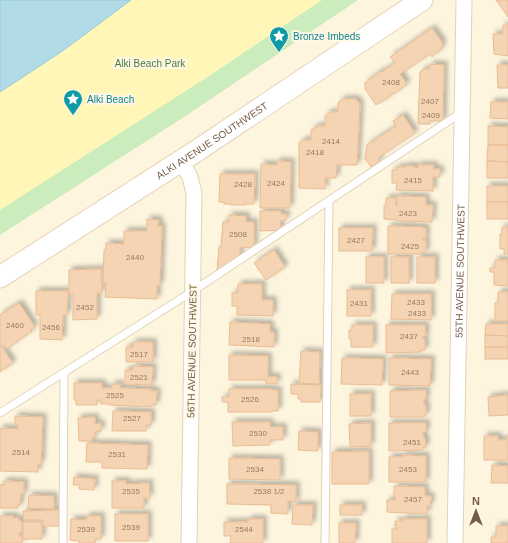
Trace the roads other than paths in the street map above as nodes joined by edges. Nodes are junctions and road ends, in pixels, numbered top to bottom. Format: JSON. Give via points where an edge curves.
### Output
{"nodes":[{"id":1,"x":422,"y":0,"type":"edge"},
{"id":2,"x":464,"y":0,"type":"edge"},
{"id":3,"x":463,"y":112,"type":"junction"},
{"id":4,"x":181,"y":161,"type":"junction"},
{"id":5,"x":329,"y":201,"type":"junction"},
{"id":6,"x":0,"y":277,"type":"edge"},
{"id":7,"x":193,"y":291,"type":"junction"},
{"id":8,"x":64,"y":373,"type":"junction"},
{"id":9,"x":0,"y":413,"type":"edge"},
{"id":10,"x":63,"y":543,"type":"edge"},
{"id":11,"x":190,"y":543,"type":"edge"},
{"id":12,"x":325,"y":543,"type":"edge"},
{"id":13,"x":455,"y":543,"type":"edge"}],
"edges":[{"from":1,"to":4,"type":"main road","name":"ALKI AVENUE SOUTHWEST"},
{"from":2,"to":3,"type":"street","name":"55TH AVENUE SOUTHWEST"},
{"from":3,"to":5,"type":"lane"},
{"from":3,"to":13,"type":"street","name":"55TH AVENUE SOUTHWEST"},
{"from":4,"to":6,"type":"main road","name":"ALKI AVENUE SOUTHWEST"},
{"from":4,"to":7,"type":"street","name":"56TH AVENUE SOUTHWEST","via":[[190,177],[194,193]]},
{"from":5,"to":7,"type":"lane"},
{"from":5,"to":12,"type":"lane"},
{"from":7,"to":8,"type":"lane"},
{"from":7,"to":11,"type":"street","name":"56TH AVENUE SOUTHWEST"},
{"from":8,"to":9,"type":"lane"},
{"from":8,"to":10,"type":"lane"}]}
